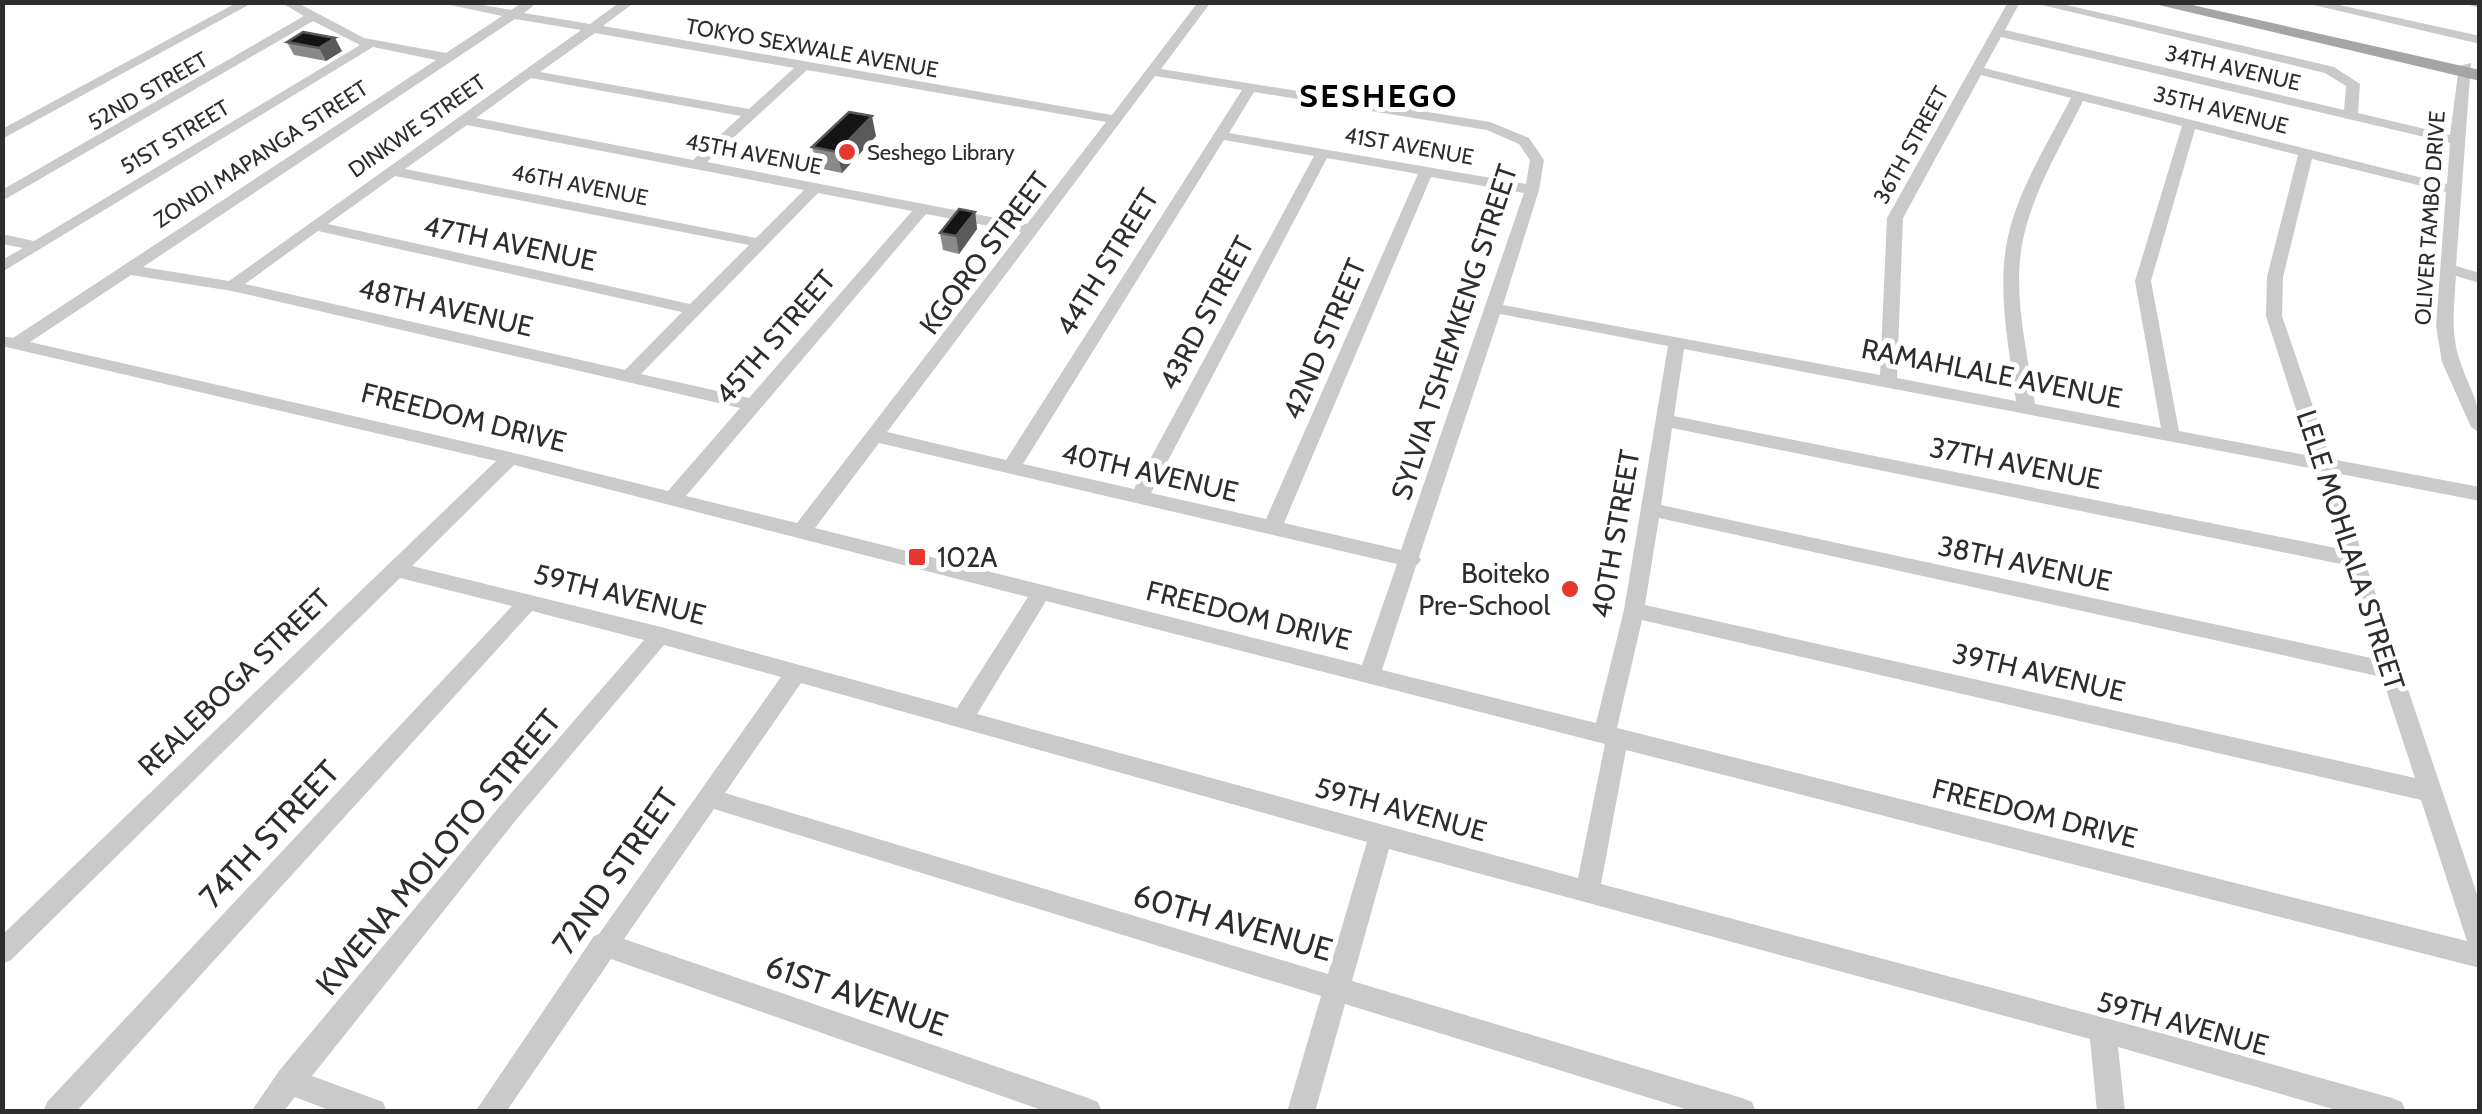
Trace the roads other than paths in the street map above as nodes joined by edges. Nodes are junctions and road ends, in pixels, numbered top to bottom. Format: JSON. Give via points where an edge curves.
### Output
{"nodes":[{"id":1,"x":248,"y":2,"type":"edge"},
{"id":2,"x":286,"y":2,"type":"edge"},
{"id":3,"x":442,"y":2,"type":"edge"},
{"id":4,"x":532,"y":2,"type":"edge"},
{"id":5,"x":629,"y":2,"type":"edge"},
{"id":6,"x":1205,"y":2,"type":"edge"},
{"id":7,"x":2014,"y":2,"type":"edge"},
{"id":8,"x":2036,"y":2,"type":"edge"},
{"id":9,"x":2154,"y":2,"type":"edge"},
{"id":10,"x":2184,"y":2,"type":"edge"},
{"id":11,"x":2306,"y":2,"type":"edge"},
{"id":12,"x":313,"y":16,"type":"junction"},
{"id":13,"x":510,"y":17,"type":"junction"},
{"id":14,"x":589,"y":31,"type":"junction"},
{"id":15,"x":2000,"y":33,"type":"junction"},
{"id":16,"x":2480,"y":40,"type":"edge"},
{"id":17,"x":370,"y":44,"type":"junction"},
{"id":18,"x":449,"y":58,"type":"junction"},
{"id":19,"x":2422,"y":63,"type":"junction"},
{"id":20,"x":804,"y":66,"type":"junction"},
{"id":21,"x":1978,"y":70,"type":"junction"},
{"id":22,"x":2473,"y":71,"type":"edge"},
{"id":23,"x":1152,"y":72,"type":"junction"},
{"id":24,"x":529,"y":74,"type":"junction"},
{"id":25,"x":1250,"y":88,"type":"junction"},
{"id":26,"x":2078,"y":97,"type":"junction"},
{"id":27,"x":2460,"y":97,"type":"junction"},
{"id":28,"x":753,"y":114,"type":"junction"},
{"id":29,"x":2351,"y":116,"type":"junction"},
{"id":30,"x":465,"y":120,"type":"junction"},
{"id":31,"x":1116,"y":120,"type":"junction"},
{"id":32,"x":2189,"y":125,"type":"junction"},
{"id":33,"x":2,"y":135,"type":"edge"},
{"id":34,"x":1219,"y":135,"type":"junction"},
{"id":35,"x":2458,"y":140,"type":"junction"},
{"id":36,"x":1322,"y":154,"type":"junction"},
{"id":37,"x":2306,"y":154,"type":"junction"},
{"id":38,"x":696,"y":165,"type":"junction"},
{"id":39,"x":392,"y":171,"type":"junction"},
{"id":40,"x":1426,"y":172,"type":"junction"},
{"id":41,"x":813,"y":189,"type":"junction"},
{"id":42,"x":1532,"y":190,"type":"junction"},
{"id":43,"x":2454,"y":190,"type":"junction"},
{"id":44,"x":2,"y":197,"type":"edge"},
{"id":45,"x":922,"y":209,"type":"junction"},
{"id":46,"x":315,"y":226,"type":"junction"},
{"id":47,"x":1034,"y":230,"type":"junction"},
{"id":48,"x":2,"y":239,"type":"edge"},
{"id":49,"x":760,"y":243,"type":"junction"},
{"id":50,"x":36,"y":246,"type":"junction"},
{"id":51,"x":2,"y":267,"type":"edge"},
{"id":52,"x":125,"y":269,"type":"junction"},
{"id":53,"x":2448,"y":269,"type":"junction"},
{"id":54,"x":2480,"y":278,"type":"edge"},
{"id":55,"x":232,"y":286,"type":"junction"},
{"id":56,"x":1494,"y":308,"type":"junction"},
{"id":57,"x":694,"y":310,"type":"junction"},
{"id":58,"x":9,"y":342,"type":"edge"},
{"id":59,"x":1677,"y":342,"type":"junction"},
{"id":60,"x":628,"y":377,"type":"junction"},
{"id":61,"x":1888,"y":382,"type":"junction"},
{"id":62,"x":753,"y":405,"type":"junction"},
{"id":63,"x":2026,"y":407,"type":"junction"},
{"id":64,"x":1666,"y":420,"type":"junction"},
{"id":65,"x":2480,"y":427,"type":"edge"},
{"id":66,"x":2171,"y":435,"type":"junction"},
{"id":67,"x":876,"y":436,"type":"junction"},
{"id":68,"x":510,"y":458,"type":"junction"},
{"id":69,"x":2324,"y":462,"type":"junction"},
{"id":70,"x":1011,"y":466,"type":"junction"},
{"id":71,"x":2480,"y":494,"type":"edge"},
{"id":72,"x":1138,"y":499,"type":"junction"},
{"id":73,"x":670,"y":501,"type":"junction"},
{"id":74,"x":1649,"y":509,"type":"junction"},
{"id":75,"x":1272,"y":528,"type":"junction"},
{"id":76,"x":801,"y":532,"type":"junction"},
{"id":77,"x":1411,"y":560,"type":"junction"},
{"id":78,"x":2354,"y":560,"type":"junction"},
{"id":79,"x":395,"y":569,"type":"junction"},
{"id":80,"x":1040,"y":594,"type":"junction"},
{"id":81,"x":529,"y":601,"type":"junction"},
{"id":82,"x":1634,"y":610,"type":"junction"},
{"id":83,"x":661,"y":635,"type":"junction"},
{"id":84,"x":796,"y":670,"type":"junction"},
{"id":85,"x":2390,"y":670,"type":"junction"},
{"id":86,"x":1370,"y":675,"type":"junction"},
{"id":87,"x":964,"y":718,"type":"junction"},
{"id":88,"x":1610,"y":737,"type":"junction"},
{"id":89,"x":2431,"y":792,"type":"junction"},
{"id":90,"x":706,"y":797,"type":"junction"},
{"id":91,"x":1381,"y":836,"type":"junction"},
{"id":92,"x":1588,"y":889,"type":"junction"},
{"id":93,"x":2480,"y":942,"type":"edge"},
{"id":94,"x":603,"y":944,"type":"junction"},
{"id":95,"x":2,"y":952,"type":"edge"},
{"id":96,"x":2480,"y":956,"type":"edge"},
{"id":97,"x":1338,"y":986,"type":"junction"},
{"id":98,"x":2104,"y":1033,"type":"junction"},
{"id":99,"x":289,"y":1081,"type":"junction"},
{"id":100,"x":2314,"y":1100,"type":"edge"},
{"id":101,"x":57,"y":1112,"type":"edge"},
{"id":102,"x":265,"y":1112,"type":"edge"},
{"id":103,"x":374,"y":1112,"type":"edge"},
{"id":104,"x":489,"y":1112,"type":"edge"},
{"id":105,"x":1088,"y":1112,"type":"edge"},
{"id":106,"x":1301,"y":1112,"type":"edge"},
{"id":107,"x":1742,"y":1112,"type":"edge"},
{"id":108,"x":2111,"y":1112,"type":"edge"},
{"id":109,"x":2392,"y":1112,"type":"edge"}],
"edges":[{"from":1,"to":33,"type":"street"},
{"from":2,"to":12,"type":"street"},
{"from":3,"to":13,"type":"street","name":"TOKYO SEXWALE AVENUE"},
{"from":4,"to":13,"type":"street","name":"ZONDI MAPANGA STREET"},
{"from":5,"to":14,"type":"street","name":"DINKWE STREET"},
{"from":6,"to":23,"type":"street","name":"KGORO STREET"},
{"from":7,"to":15,"type":"street","name":"36TH STREET"},
{"from":8,"to":29,"type":"street","via":[[2330,70],[2353,84]]},
{"from":9,"to":19,"type":"main road"},
{"from":10,"to":22,"type":"main road"},
{"from":11,"to":16,"type":"street"},
{"from":12,"to":17,"type":"street"},
{"from":12,"to":44,"type":"street","name":"52ND STREET"},
{"from":13,"to":14,"type":"street","name":"TOKYO SEXWALE AVENUE"},
{"from":13,"to":18,"type":"street","name":"ZONDI MAPANGA STREET"},
{"from":14,"to":20,"type":"street","name":"TOKYO SEXWALE AVENUE"},
{"from":14,"to":24,"type":"street","name":"DINKWE STREET"},
{"from":15,"to":21,"type":"street","name":"36TH STREET"},
{"from":15,"to":29,"type":"street","name":"34TH AVENUE"},
{"from":17,"to":18,"type":"street"},
{"from":17,"to":50,"type":"street","name":"51ST STREET"},
{"from":18,"to":52,"type":"street","name":"ZONDI MAPANGA STREET"},
{"from":19,"to":22,"type":"main road"},
{"from":19,"to":27,"type":"main road","via":[[2452,80]]},
{"from":20,"to":28,"type":"street"},
{"from":20,"to":31,"type":"street","name":"TOKYO SEXWALE AVENUE"},
{"from":21,"to":26,"type":"street","name":"35TH AVENUE"},
{"from":21,"to":61,"type":"street","name":"36TH STREET","via":[[1895,218]]},
{"from":22,"to":27,"type":"street","name":"OLIVER TAMBO DRIVE"},
{"from":23,"to":25,"type":"street","name":"SYLVIA TSHEMKENG STREET"},
{"from":23,"to":31,"type":"street","name":"KGORO STREET"},
{"from":24,"to":28,"type":"street"},
{"from":24,"to":30,"type":"street","name":"DINKWE STREET"},
{"from":25,"to":34,"type":"street","name":"44TH STREET"},
{"from":25,"to":42,"type":"street","name":"SYLVIA TSHEMKENG STREET","via":[[1502,130],[1524,141],[1538,160]]},
{"from":26,"to":32,"type":"street","name":"35TH AVENUE"},
{"from":26,"to":63,"type":"street","via":[[2026,208],[2013,252]]},
{"from":27,"to":35,"type":"street","name":"OLIVER TAMBO DRIVE"},
{"from":28,"to":38,"type":"street"},
{"from":29,"to":35,"type":"street","name":"34TH AVENUE"},
{"from":30,"to":38,"type":"street","name":"45TH AVENUE"},
{"from":30,"to":39,"type":"street","name":"DINKWE STREET"},
{"from":31,"to":47,"type":"street","name":"KGORO STREET"},
{"from":32,"to":37,"type":"street","name":"35TH AVENUE"},
{"from":32,"to":66,"type":"street","via":[[2144,267]]},
{"from":34,"to":36,"type":"street","name":"41ST AVENUE"},
{"from":34,"to":70,"type":"street","name":"44TH STREET"},
{"from":35,"to":43,"type":"street","name":"OLIVER TAMBO DRIVE"},
{"from":36,"to":40,"type":"street","name":"41ST AVENUE"},
{"from":36,"to":72,"type":"street","name":"43RD STREET"},
{"from":37,"to":43,"type":"street","name":"35TH AVENUE"},
{"from":37,"to":69,"type":"street","name":"LELE MOHLALA STREET","via":[[2275,277],[2274,316]]},
{"from":38,"to":41,"type":"street","name":"45TH AVENUE"},
{"from":39,"to":46,"type":"street","name":"DINKWE STREET"},
{"from":39,"to":49,"type":"street","name":"46TH AVENUE"},
{"from":40,"to":42,"type":"street","name":"41ST AVENUE"},
{"from":40,"to":75,"type":"street","name":"42ND STREET"},
{"from":41,"to":45,"type":"street","name":"45TH AVENUE"},
{"from":41,"to":49,"type":"street"},
{"from":42,"to":56,"type":"street","name":"SYLVIA TSHEMKENG STREET"},
{"from":43,"to":53,"type":"street","name":"OLIVER TAMBO DRIVE"},
{"from":45,"to":47,"type":"street","name":"45TH AVENUE"},
{"from":45,"to":62,"type":"street","name":"45TH STREET"},
{"from":46,"to":55,"type":"street","name":"DINKWE STREET"},
{"from":46,"to":57,"type":"street","name":"47TH AVENUE"},
{"from":47,"to":67,"type":"street","name":"KGORO STREET"},
{"from":48,"to":50,"type":"street"},
{"from":49,"to":57,"type":"street"},
{"from":50,"to":51,"type":"street","name":"51ST STREET"},
{"from":52,"to":55,"type":"street","name":"48TH AVENUE"},
{"from":52,"to":58,"type":"street","name":"ZONDI MAPANGA STREET"},
{"from":53,"to":54,"type":"street"},
{"from":53,"to":65,"type":"street","name":"OLIVER TAMBO DRIVE","via":[[2447,350]]},
{"from":55,"to":60,"type":"street","name":"48TH AVENUE"},
{"from":56,"to":59,"type":"street","name":"RAMAHLALE AVENUE"},
{"from":56,"to":77,"type":"street","name":"SYLVIA TSHEMKENG STREET"},
{"from":57,"to":60,"type":"street"},
{"from":58,"to":68,"type":"street","name":"FREEDOM DRIVE"},
{"from":59,"to":61,"type":"street","name":"RAMAHLALE AVENUE"},
{"from":59,"to":64,"type":"street","name":"40TH STREET"},
{"from":60,"to":62,"type":"street","name":"48TH AVENUE"},
{"from":61,"to":63,"type":"street","name":"RAMAHLALE AVENUE"},
{"from":62,"to":73,"type":"street","name":"45TH STREET"},
{"from":63,"to":66,"type":"street","name":"RAMAHLALE AVENUE"},
{"from":64,"to":74,"type":"street","name":"40TH STREET"},
{"from":64,"to":78,"type":"street","name":"37TH AVENUE"},
{"from":66,"to":69,"type":"street","name":"RAMAHLALE AVENUE"},
{"from":67,"to":70,"type":"street","name":"40TH AVENUE"},
{"from":67,"to":76,"type":"street","name":"KGORO STREET"},
{"from":68,"to":73,"type":"street","name":"FREEDOM DRIVE"},
{"from":68,"to":79,"type":"street","name":"REALEBOGA STREET"},
{"from":69,"to":71,"type":"street","name":"RAMAHLALE AVENUE"},
{"from":69,"to":78,"type":"street","name":"LELE MOHLALA STREET"},
{"from":70,"to":72,"type":"street","name":"40TH AVENUE"},
{"from":72,"to":75,"type":"street","name":"40TH AVENUE"},
{"from":73,"to":76,"type":"street","name":"FREEDOM DRIVE"},
{"from":74,"to":82,"type":"street","name":"40TH STREET"},
{"from":74,"to":85,"type":"street","name":"38TH AVENUE"},
{"from":75,"to":77,"type":"street","name":"40TH AVENUE"},
{"from":76,"to":80,"type":"street","name":"FREEDOM DRIVE"},
{"from":77,"to":86,"type":"street","name":"SYLVIA TSHEMKENG STREET"},
{"from":78,"to":85,"type":"street","name":"LELE MOHLALA STREET"},
{"from":79,"to":81,"type":"street","name":"59TH AVENUE"},
{"from":79,"to":95,"type":"street","name":"REALEBOGA STREET"},
{"from":80,"to":86,"type":"street","name":"FREEDOM DRIVE"},
{"from":80,"to":87,"type":"street"},
{"from":81,"to":83,"type":"street","name":"59TH AVENUE"},
{"from":81,"to":101,"type":"street","name":"74TH STREET"},
{"from":82,"to":88,"type":"street","name":"40TH STREET"},
{"from":82,"to":89,"type":"street","name":"39TH AVENUE"},
{"from":83,"to":84,"type":"street","name":"59TH AVENUE"},
{"from":83,"to":99,"type":"street","name":"KWENA MOLOTO STREET"},
{"from":84,"to":87,"type":"street","name":"59TH AVENUE"},
{"from":84,"to":90,"type":"street","name":"72ND STREET"},
{"from":85,"to":89,"type":"street","name":"LELE MOHLALA STREET"},
{"from":86,"to":88,"type":"street","name":"FREEDOM DRIVE"},
{"from":87,"to":91,"type":"street","name":"59TH AVENUE"},
{"from":88,"to":92,"type":"street","name":"40TH STREET"},
{"from":88,"to":96,"type":"street","name":"FREEDOM DRIVE"},
{"from":89,"to":93,"type":"street","name":"LELE MOHLALA STREET"},
{"from":90,"to":94,"type":"street","name":"72ND STREET"},
{"from":90,"to":97,"type":"street","name":"60TH AVENUE"},
{"from":91,"to":92,"type":"street","name":"59TH AVENUE"},
{"from":91,"to":97,"type":"street"},
{"from":92,"to":98,"type":"street","name":"59TH AVENUE"},
{"from":94,"to":104,"type":"street","name":"72ND STREET"},
{"from":94,"to":105,"type":"street","name":"61ST AVENUE"},
{"from":97,"to":106,"type":"street"},
{"from":97,"to":107,"type":"street","name":"60TH AVENUE"},
{"from":98,"to":100,"type":"street","name":"59TH AVENUE"},
{"from":98,"to":108,"type":"street"},
{"from":99,"to":102,"type":"street","name":"KWENA MOLOTO STREET"},
{"from":99,"to":103,"type":"street"},
{"from":100,"to":109,"type":"street","name":"59TH AVENUE"}]}
